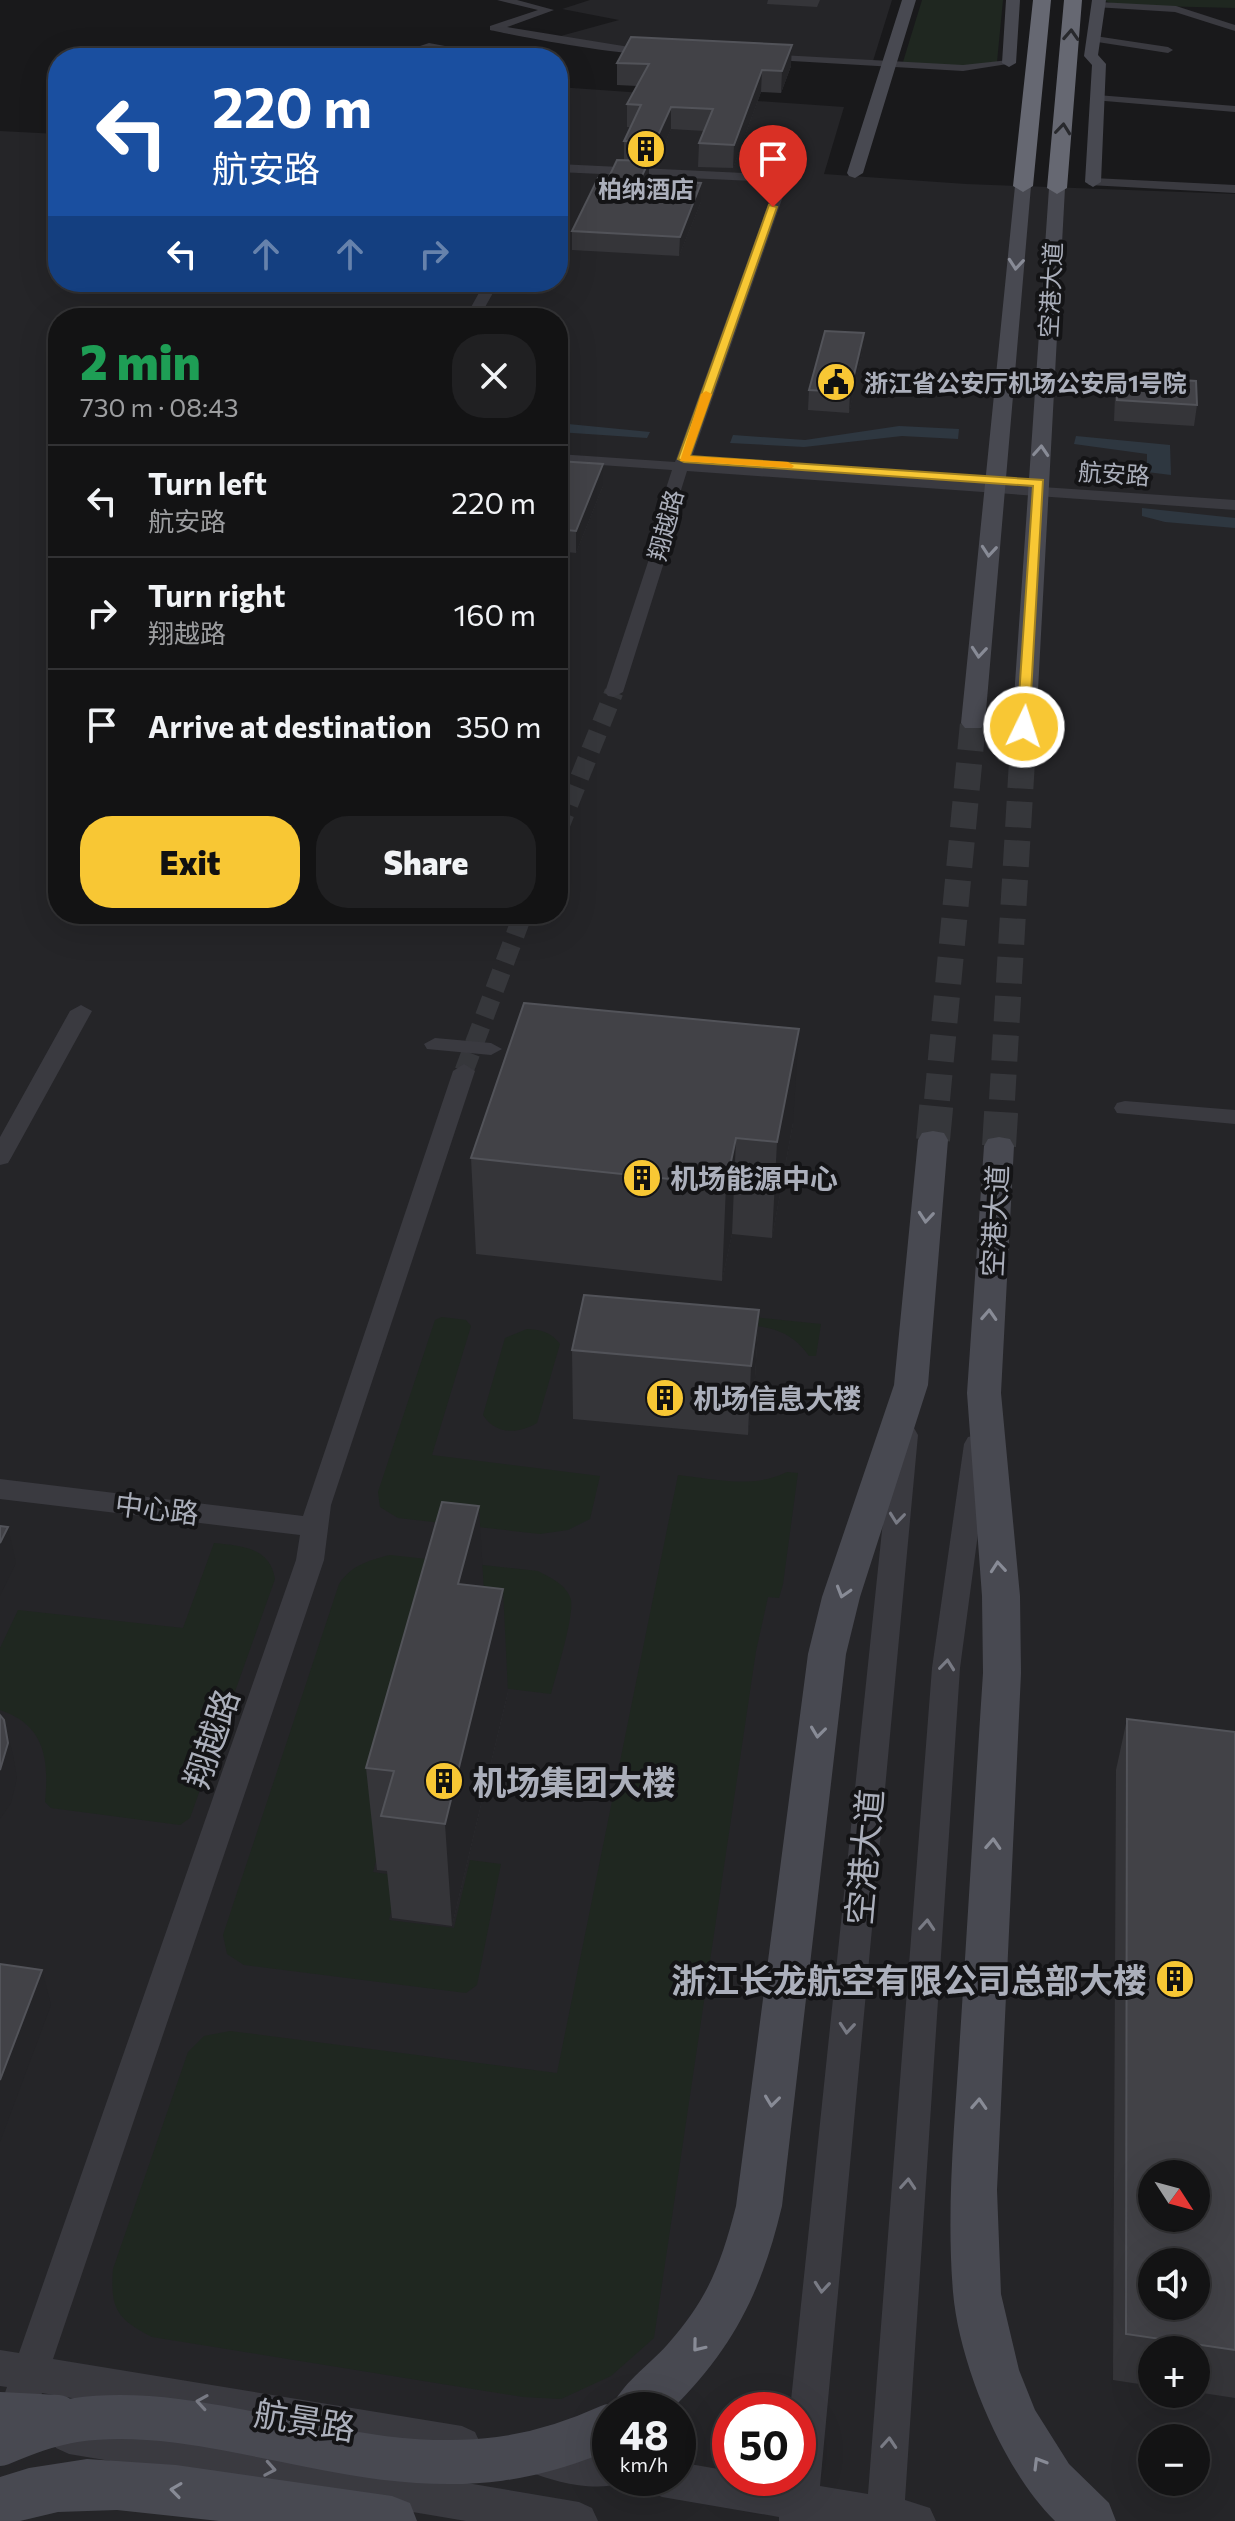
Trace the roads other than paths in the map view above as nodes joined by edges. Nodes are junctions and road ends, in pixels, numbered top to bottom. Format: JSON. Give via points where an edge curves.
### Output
{"nodes":[{"id":1,"x":502,"y":0,"type":"edge"},
{"id":2,"x":909,"y":0,"type":"edge"},
{"id":3,"x":1013,"y":0,"type":"edge"},
{"id":4,"x":1042,"y":0,"type":"edge"},
{"id":5,"x":1073,"y":0,"type":"edge"},
{"id":6,"x":1098,"y":3,"type":"edge"},
{"id":7,"x":1235,"y":28,"type":"edge"},
{"id":8,"x":1095,"y":39,"type":"junction"},
{"id":9,"x":440,"y":46,"type":"dead end"},
{"id":10,"x":422,"y":48,"type":"edge"},
{"id":11,"x":1168,"y":50,"type":"dead end"},
{"id":12,"x":674,"y":53,"type":"edge"},
{"id":13,"x":751,"y":57,"type":"edge"},
{"id":14,"x":1009,"y":63,"type":"joint"},
{"id":15,"x":889,"y":64,"type":"junction"},
{"id":16,"x":1097,"y":98,"type":"junction"},
{"id":17,"x":1235,"y":109,"type":"edge"},
{"id":18,"x":568,"y":168,"type":"edge"},
{"id":19,"x":855,"y":173,"type":"dead end"},
{"id":20,"x":1093,"y":182,"type":"joint"},
{"id":21,"x":1023,"y":186,"type":"joint"},
{"id":22,"x":1057,"y":188,"type":"joint"},
{"id":23,"x":1235,"y":189,"type":"edge"},
{"id":24,"x":568,"y":452,"type":"edge"},
{"id":25,"x":568,"y":458,"type":"edge"},
{"id":26,"x":682,"y":462,"type":"junction"},
{"id":27,"x":995,"y":484,"type":"junction"},
{"id":28,"x":1038,"y":487,"type":"junction"},
{"id":29,"x":1235,"y":496,"type":"edge"},
{"id":30,"x":1235,"y":505,"type":"edge"},
{"id":31,"x":614,"y":692,"type":"tunnel mouth"},
{"id":32,"x":973,"y":723,"type":"tunnel mouth"},
{"id":33,"x":1024,"y":727,"type":"tunnel mouth"},
{"id":34,"x":81,"y":1011,"type":"dead end"},
{"id":35,"x":435,"y":1044,"type":"dead end"},
{"id":36,"x":491,"y":1049,"type":"dead end"},
{"id":37,"x":464,"y":1071,"type":"tunnel mouth"},
{"id":38,"x":1125,"y":1108,"type":"dead end"},
{"id":39,"x":1235,"y":1117,"type":"edge"},
{"id":40,"x":933,"y":1140,"type":"tunnel mouth"},
{"id":41,"x":999,"y":1146,"type":"tunnel mouth"},
{"id":42,"x":0,"y":1158,"type":"edge"},
{"id":43,"x":911,"y":1385,"type":"junction"},
{"id":44,"x":984,"y":1393,"type":"junction"},
{"id":45,"x":0,"y":1489,"type":"edge"},
{"id":46,"x":315,"y":1527,"type":"junction"},
{"id":47,"x":15,"y":2371,"type":"edge"},
{"id":48,"x":656,"y":2392,"type":"edge"},
{"id":49,"x":2,"y":2428,"type":"edge"},
{"id":50,"x":592,"y":2434,"type":"edge"},
{"id":51,"x":592,"y":2466,"type":"edge"},
{"id":52,"x":696,"y":2486,"type":"edge"},
{"id":53,"x":0,"y":2502,"type":"edge"},
{"id":54,"x":800,"y":2511,"type":"edge"},
{"id":55,"x":895,"y":2519,"type":"edge"},
{"id":56,"x":392,"y":2521,"type":"edge"},
{"id":57,"x":579,"y":2521,"type":"edge"},
{"id":58,"x":1091,"y":2521,"type":"edge"}],
"edges":[{"from":1,"to":12,"type":"street","via":[[549,10],[494,28],[498,31]]},
{"from":2,"to":15,"type":"main road"},
{"from":3,"to":14,"type":"main road"},
{"from":4,"to":21,"type":"highway"},
{"from":22,"to":5,"type":"highway","one_way":true},
{"from":6,"to":7,"type":"street","via":[[1176,9]]},
{"from":6,"to":8,"type":"main road"},
{"from":8,"to":11,"type":"street"},
{"from":8,"to":16,"type":"main road","via":[[1091,56],[1099,64]]},
{"from":9,"to":10,"type":"street"},
{"from":13,"to":15,"type":"street"},
{"from":14,"to":15,"type":"street","via":[[963,68]]},
{"from":15,"to":19,"type":"main road"},
{"from":16,"to":17,"type":"street"},
{"from":16,"to":20,"type":"main road"},
{"from":18,"to":26,"type":"street","name":"翔越路","via":[[783,179]]},
{"from":20,"to":23,"type":"street"},
{"from":21,"to":27,"type":"main road","name":"空港大道","one_way":true},
{"from":28,"to":22,"type":"main road","name":"空港大道","one_way":true},
{"from":24,"to":26,"type":"street","name":"航安路"},
{"from":25,"to":26,"type":"street","name":"航安路"},
{"from":26,"to":27,"type":"street","name":"航安路"},
{"from":26,"to":31,"type":"street","name":"翔越路"},
{"from":27,"to":28,"type":"street","name":"航安路"},
{"from":27,"to":32,"type":"main road","name":"空港大道","one_way":true},
{"from":28,"to":29,"type":"street","name":"航安路"},
{"from":28,"to":30,"type":"street","name":"航安路"},
{"from":28,"to":33,"type":"main road","name":"空港大道"},
{"from":34,"to":42,"type":"street"},
{"from":35,"to":36,"type":"street"},
{"from":37,"to":46,"type":"street","name":"翔越路","via":[[330,1467]]},
{"from":38,"to":39,"type":"street"},
{"from":40,"to":43,"type":"main road","name":"空港大道","one_way":true},
{"from":44,"to":41,"type":"main road","name":"空港大道","one_way":true},
{"from":43,"to":48,"type":"main road","name":"空港大道","one_way":true,"via":[[827,1654],[759,2206],[742,2268],[710,2330]]},
{"from":43,"to":54,"type":"street","name":"空港大道","one_way":true},
{"from":55,"to":44,"type":"street","name":"空港大道","one_way":true,"via":[[946,1668]]},
{"from":58,"to":44,"type":"main road","name":"空港大道","one_way":true,"via":[[1051,2482],[1017,2426],[995,2370],[977,2294],[974,2190],[1002,1673]]},
{"from":45,"to":46,"type":"street","name":"中心路"},
{"from":46,"to":47,"type":"street","name":"翔越路","via":[[310,1560]]},
{"from":47,"to":49,"type":"street","name":"翔越路"},
{"from":51,"to":47,"type":"street","name":"航景路","one_way":true},
{"from":49,"to":50,"type":"main road","bridge":true,"via":[[30,2431],[85,2419],[140,2419],[435,2462],[495,2460],[566,2446]]},
{"from":49,"to":57,"type":"street","name":"航景路","one_way":true},
{"from":52,"to":54,"type":"street"},
{"from":56,"to":53,"type":"main road","one_way":true,"via":[[132,2484],[78,2484]]},
{"from":54,"to":55,"type":"street"}]}
